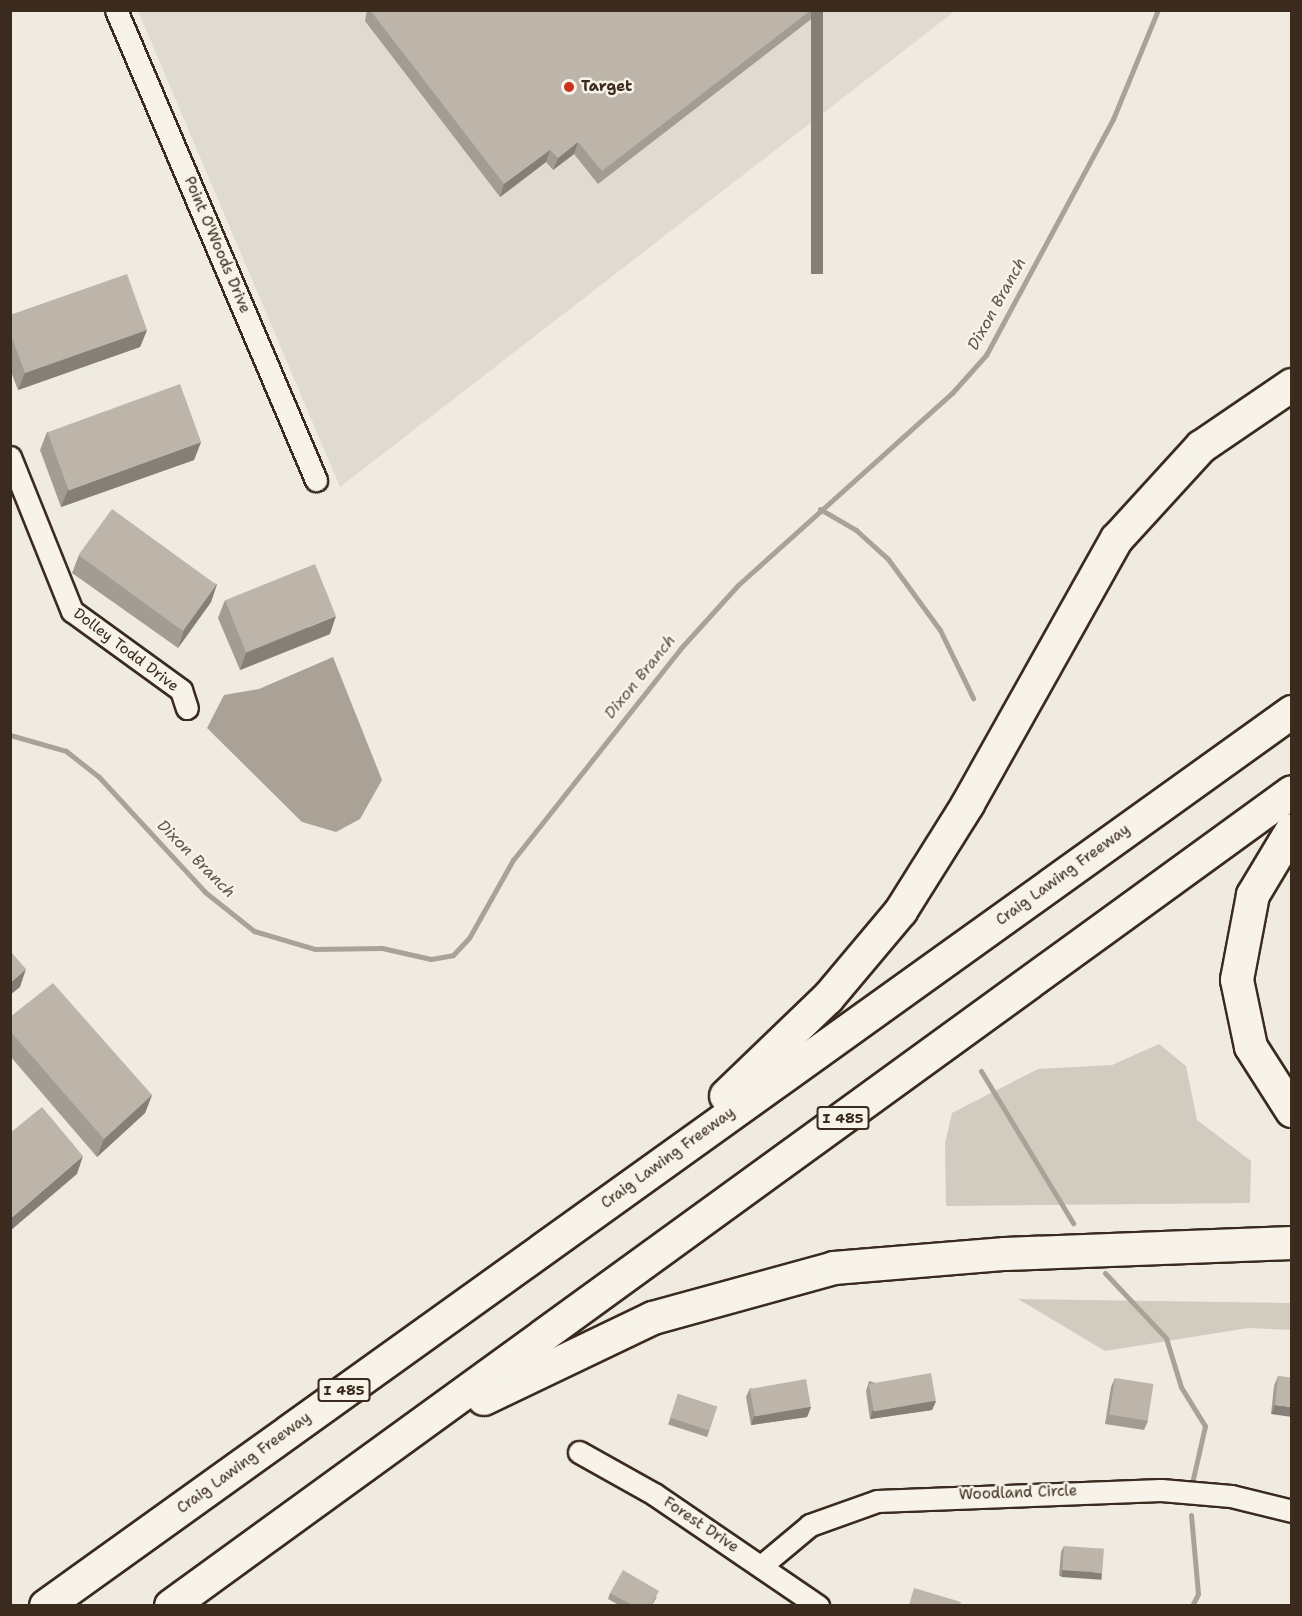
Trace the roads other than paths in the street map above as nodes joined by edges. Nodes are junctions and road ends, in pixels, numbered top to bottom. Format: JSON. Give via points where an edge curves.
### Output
{"nodes":[{"id":1,"x":116,"y":10,"type":"edge"},
{"id":2,"x":1292,"y":385,"type":"edge"},
{"id":3,"x":10,"y":458,"type":"edge"},
{"id":4,"x":316,"y":480,"type":"dead end"},
{"id":5,"x":187,"y":708,"type":"dead end"},
{"id":6,"x":1292,"y":712,"type":"edge"},
{"id":7,"x":1292,"y":792,"type":"edge"},
{"id":8,"x":1292,"y":830,"type":"edge"},
{"id":9,"x":1292,"y":1111,"type":"edge"},
{"id":10,"x":643,"y":1175,"type":"junction"},
{"id":11,"x":1292,"y":1243,"type":"edge"},
{"id":12,"x":395,"y":1444,"type":"junction"},
{"id":13,"x":579,"y":1452,"type":"dead end"},
{"id":14,"x":1292,"y":1510,"type":"edge"},
{"id":15,"x":761,"y":1566,"type":"junction"},
{"id":16,"x":46,"y":1605,"type":"edge"},
{"id":17,"x":171,"y":1605,"type":"edge"},
{"id":18,"x":818,"y":1605,"type":"edge"}],
"edges":[{"from":1,"to":4,"type":"street","name":"Point O'Woods Drive"},
{"from":2,"to":10,"type":"highway","via":[[1202,447],[1117,539],[946,842],[901,911],[828,998]]},
{"from":3,"to":5,"type":"street","name":"Dolley Todd Drive","via":[[72,611],[181,690]]},
{"from":6,"to":10,"type":"highway","name":"Craig Lawing Freeway","number":"I 485"},
{"from":7,"to":12,"type":"highway","number":"I 485"},
{"from":8,"to":9,"type":"highway","via":[[1252,895],[1238,950],[1237,980],[1251,1047]]},
{"from":10,"to":16,"type":"highway","name":"Craig Lawing Freeway","number":"I 485"},
{"from":11,"to":12,"type":"highway","via":[[921,1259],[834,1268],[769,1283],[615,1334]]},
{"from":12,"to":17,"type":"highway","number":"I 485"},
{"from":13,"to":15,"type":"street","name":"Forest Drive"},
{"from":14,"to":15,"type":"street","name":"Woodland Circle","via":[[1231,1496],[1161,1490],[877,1501],[810,1524]]},
{"from":15,"to":18,"type":"street","name":"Forest Drive"}]}
